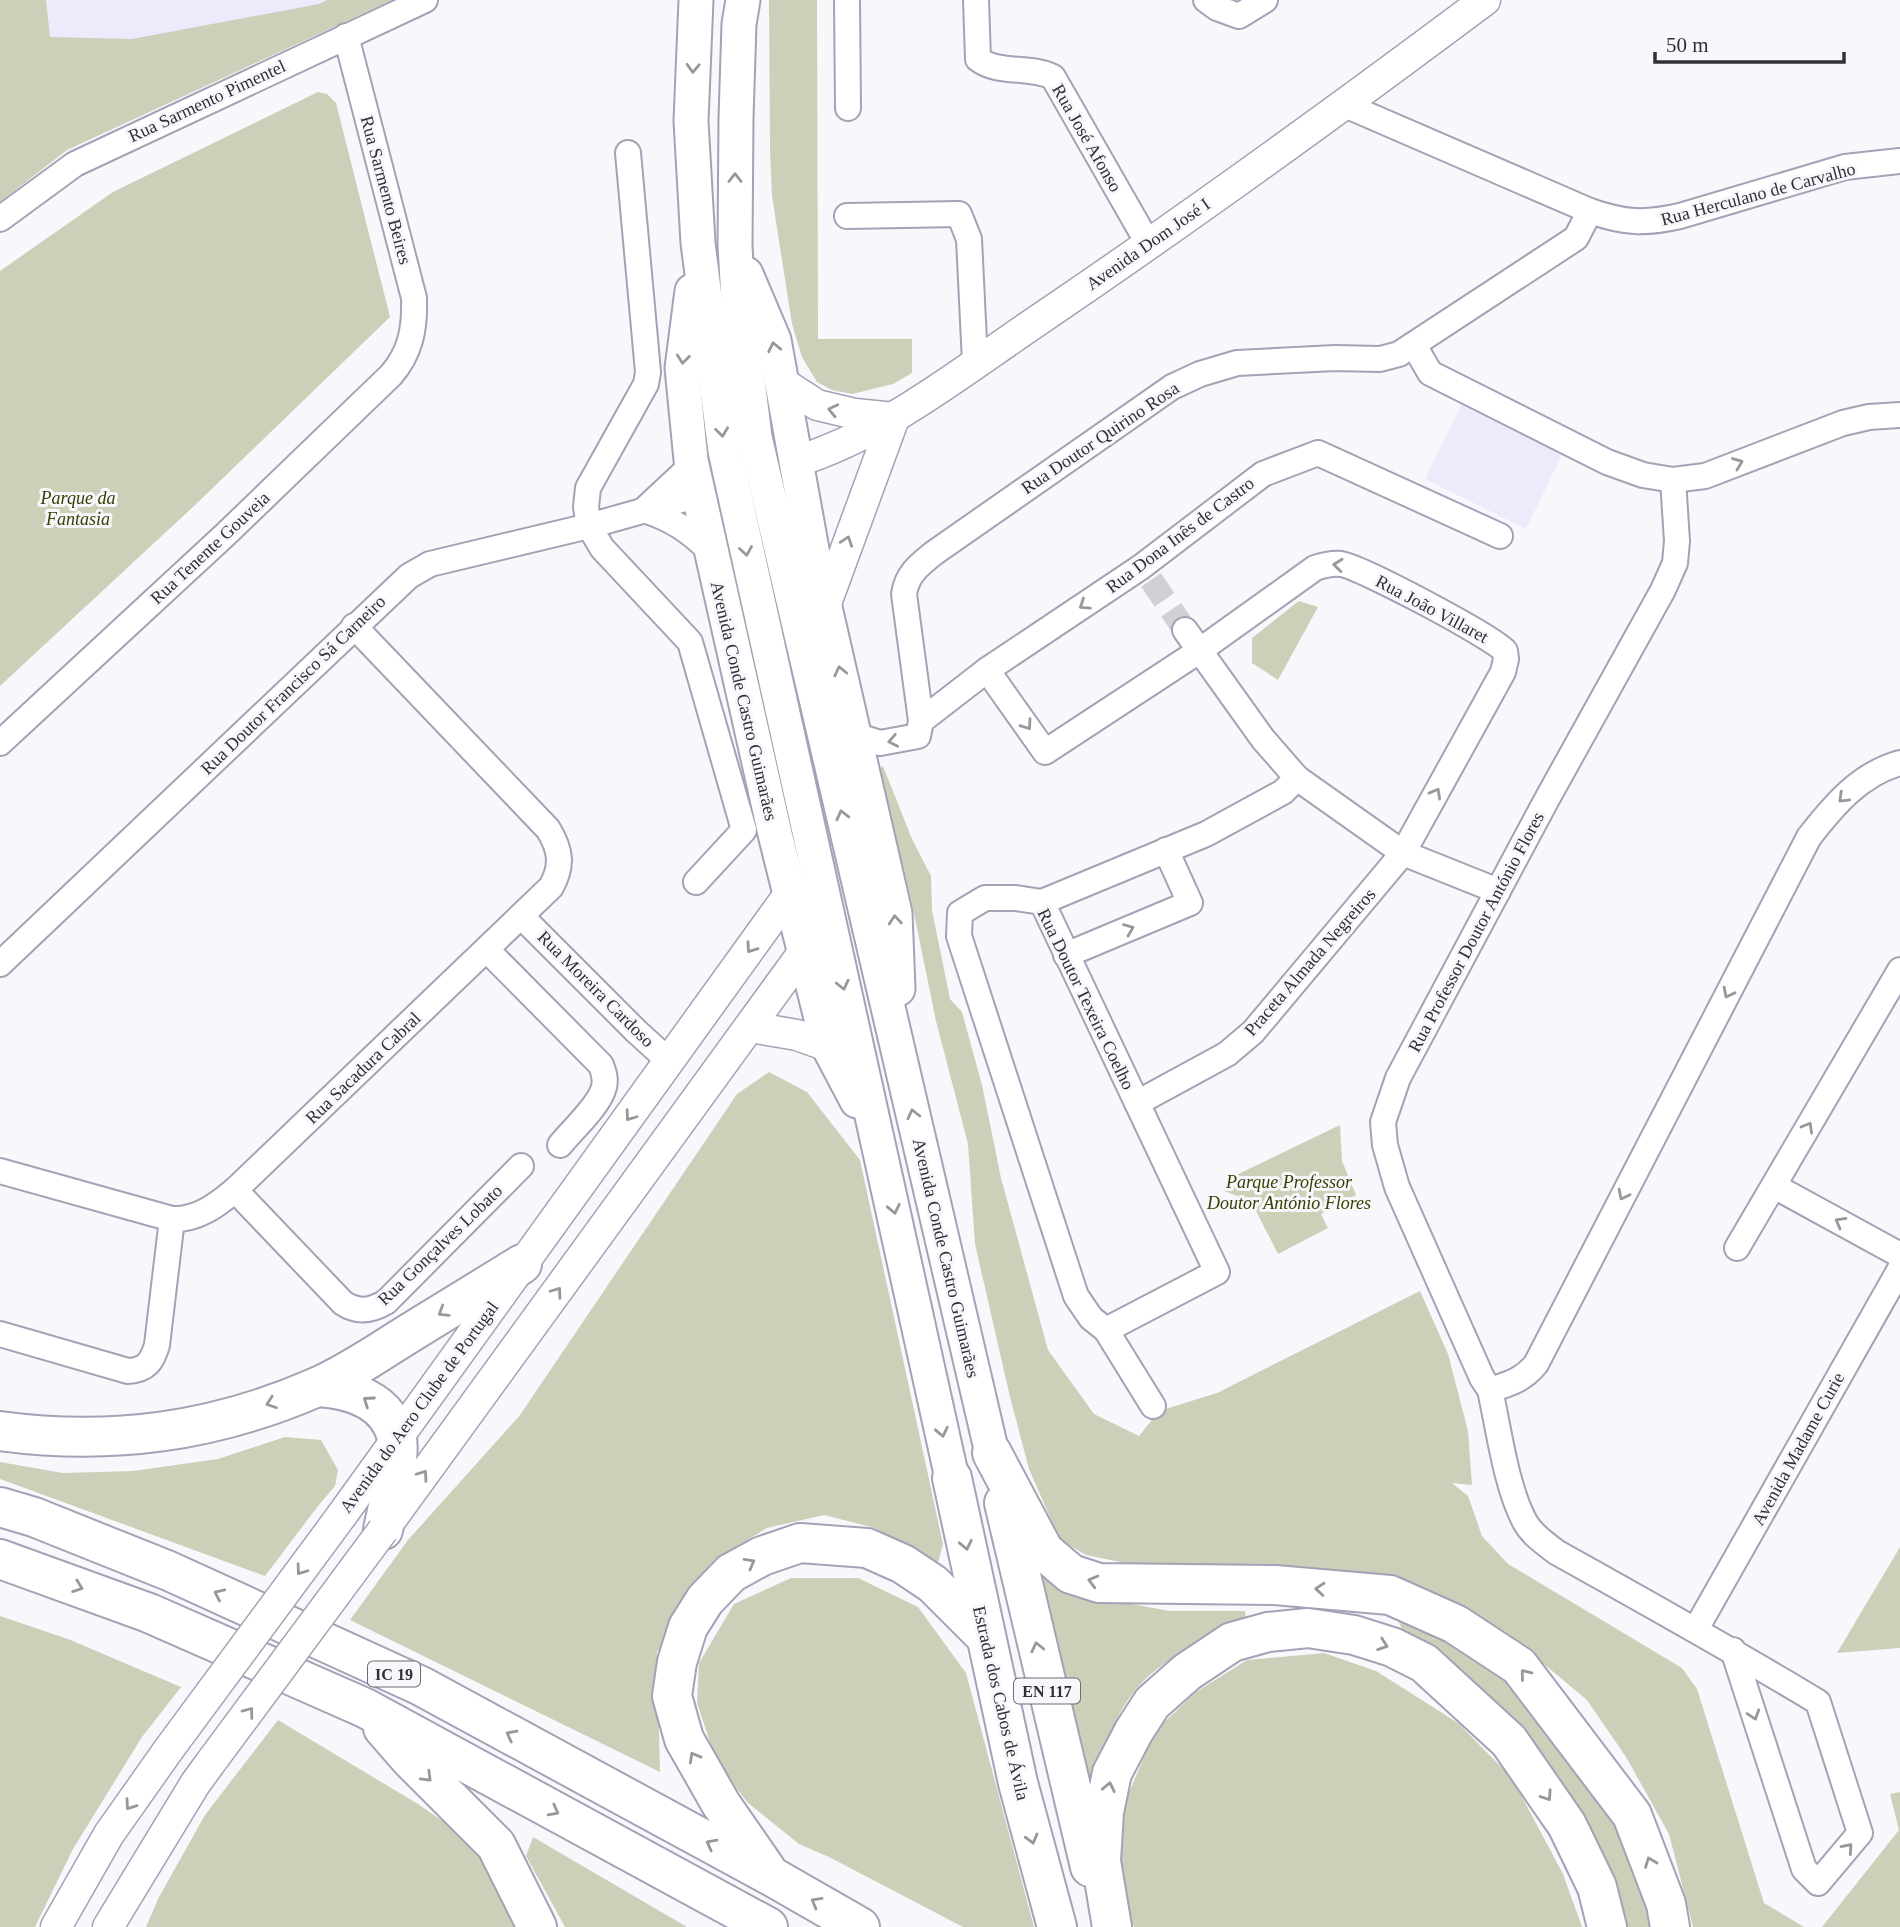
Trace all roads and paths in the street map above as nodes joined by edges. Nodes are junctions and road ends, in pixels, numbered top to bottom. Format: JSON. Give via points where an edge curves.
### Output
{"nodes":[{"id":1,"x":425,"y":0,"type":"edge"},
{"id":2,"x":696,"y":0,"type":"edge"},
{"id":3,"x":743,"y":0,"type":"edge"},
{"id":4,"x":847,"y":0,"type":"edge"},
{"id":5,"x":976,"y":0,"type":"edge"},
{"id":6,"x":1206,"y":0,"type":"edge"},
{"id":7,"x":1265,"y":0,"type":"edge"},
{"id":8,"x":1485,"y":0,"type":"edge"},
{"id":9,"x":346,"y":36,"type":"junction"},
{"id":10,"x":1345,"y":105,"type":"junction"},
{"id":11,"x":848,"y":108,"type":"dead end"},
{"id":12,"x":628,"y":153,"type":"dead end"},
{"id":13,"x":1900,"y":161,"type":"edge"},
{"id":14,"x":1590,"y":211,"type":"junction"},
{"id":15,"x":847,"y":216,"type":"dead end"},
{"id":16,"x":0,"y":219,"type":"edge"},
{"id":17,"x":698,"y":243,"type":"junction"},
{"id":18,"x":1149,"y":245,"type":"junction"},
{"id":19,"x":735,"y":246,"type":"junction"},
{"id":20,"x":410,"y":345,"type":"joint"},
{"id":21,"x":1414,"y":345,"type":"junction"},
{"id":22,"x":975,"y":362,"type":"junction"},
{"id":23,"x":780,"y":381,"type":"junction"},
{"id":24,"x":1900,"y":415,"type":"edge"},
{"id":25,"x":894,"y":418,"type":"junction"},
{"id":26,"x":795,"y":462,"type":"junction"},
{"id":27,"x":764,"y":474,"type":"junction"},
{"id":28,"x":696,"y":480,"type":"junction"},
{"id":29,"x":1672,"y":480,"type":"junction"},
{"id":30,"x":732,"y":484,"type":"junction"},
{"id":31,"x":644,"y":510,"type":"junction"},
{"id":32,"x":589,"y":526,"type":"junction"},
{"id":33,"x":1500,"y":536,"type":"dead end"},
{"id":34,"x":710,"y":552,"type":"junction"},
{"id":35,"x":825,"y":606,"type":"junction"},
{"id":36,"x":355,"y":626,"type":"junction"},
{"id":37,"x":1185,"y":630,"type":"tunnel mouth"},
{"id":38,"x":1199,"y":651,"type":"junction"},
{"id":39,"x":987,"y":670,"type":"junction"},
{"id":40,"x":921,"y":721,"type":"junction"},
{"id":41,"x":854,"y":735,"type":"junction"},
{"id":42,"x":3,"y":738,"type":"edge"},
{"id":43,"x":1900,"y":763,"type":"edge"},
{"id":44,"x":1297,"y":778,"type":"junction"},
{"id":45,"x":1166,"y":850,"type":"junction"},
{"id":46,"x":1404,"y":853,"type":"junction"},
{"id":47,"x":881,"y":854,"type":"junction"},
{"id":48,"x":783,"y":861,"type":"junction"},
{"id":49,"x":818,"y":871,"type":"junction"},
{"id":50,"x":858,"y":881,"type":"junction"},
{"id":51,"x":696,"y":882,"type":"dead end"},
{"id":52,"x":1498,"y":891,"type":"junction"},
{"id":53,"x":790,"y":893,"type":"junction"},
{"id":54,"x":1042,"y":902,"type":"junction"},
{"id":55,"x":522,"y":917,"type":"junction"},
{"id":56,"x":828,"y":919,"type":"junction"},
{"id":57,"x":486,"y":950,"type":"junction"},
{"id":58,"x":805,"y":950,"type":"junction"},
{"id":59,"x":1066,"y":955,"type":"junction"},
{"id":60,"x":0,"y":964,"type":"edge"},
{"id":61,"x":1900,"y":970,"type":"edge"},
{"id":62,"x":750,"y":1027,"type":"junction"},
{"id":63,"x":828,"y":1045,"type":"junction"},
{"id":64,"x":669,"y":1061,"type":"junction"},
{"id":65,"x":901,"y":1062,"type":"junction"},
{"id":66,"x":706,"y":1088,"type":"junction"},
{"id":67,"x":1137,"y":1103,"type":"junction"},
{"id":68,"x":879,"y":1143,"type":"junction"},
{"id":69,"x":560,"y":1145,"type":"dead end"},
{"id":70,"x":522,"y":1166,"type":"dead end"},
{"id":71,"x":0,"y":1171,"type":"edge"},
{"id":72,"x":1774,"y":1186,"type":"junction"},
{"id":73,"x":235,"y":1190,"type":"junction"},
{"id":74,"x":172,"y":1219,"type":"junction"},
{"id":75,"x":1737,"y":1248,"type":"dead end"},
{"id":76,"x":1900,"y":1255,"type":"edge"},
{"id":77,"x":522,"y":1264,"type":"junction"},
{"id":78,"x":1900,"y":1269,"type":"edge"},
{"id":79,"x":1106,"y":1330,"type":"junction"},
{"id":80,"x":0,"y":1334,"type":"edge"},
{"id":81,"x":317,"y":1387,"type":"junction"},
{"id":82,"x":1490,"y":1390,"type":"junction"},
{"id":83,"x":1153,"y":1406,"type":"dead end"},
{"id":84,"x":0,"y":1431,"type":"edge"},
{"id":85,"x":397,"y":1439,"type":"junction"},
{"id":86,"x":992,"y":1454,"type":"junction"},
{"id":87,"x":952,"y":1478,"type":"joint"},
{"id":88,"x":0,"y":1507,"type":"edge"},
{"id":89,"x":383,"y":1530,"type":"junction"},
{"id":90,"x":0,"y":1559,"type":"edge"},
{"id":91,"x":1696,"y":1629,"type":"junction"},
{"id":92,"x":986,"y":1637,"type":"junction"},
{"id":93,"x":1733,"y":1650,"type":"junction"},
{"id":94,"x":365,"y":1708,"type":"junction"},
{"id":95,"x":771,"y":1876,"type":"junction"},
{"id":96,"x":55,"y":1927,"type":"edge"},
{"id":97,"x":108,"y":1927,"type":"edge"},
{"id":98,"x":537,"y":1927,"type":"edge"},
{"id":99,"x":768,"y":1927,"type":"edge"},
{"id":100,"x":860,"y":1927,"type":"edge"},
{"id":101,"x":1057,"y":1927,"type":"edge"},
{"id":102,"x":1106,"y":1927,"type":"edge"},
{"id":103,"x":1112,"y":1927,"type":"edge"},
{"id":104,"x":1607,"y":1927,"type":"edge"},
{"id":105,"x":1670,"y":1927,"type":"edge"}],
"edges":[{"from":1,"to":9,"type":"street","name":"Rua Sarmento Pimentel"},
{"from":2,"to":17,"type":"main road","name":"Avenida Conde Castro Guimarães","one_way":true,"via":[[691,121]]},
{"from":19,"to":3,"type":"main road","name":"Avenida Conde Castro Guimarães","one_way":true},
{"from":4,"to":11,"type":"street"},
{"from":5,"to":18,"type":"street","name":"Rua José Afonso","via":[[978,59],[988,66],[1041,71],[1053,77]]},
{"from":6,"to":7,"type":"street","via":[[1239,16]]},
{"from":8,"to":10,"type":"street","name":"Avenida Dom José I"},
{"from":9,"to":16,"type":"street","name":"Rua Sarmento Pimentel","via":[[75,164]]},
{"from":9,"to":20,"type":"street","name":"Rua Sarmento Beires","via":[[414,298]]},
{"from":10,"to":14,"type":"street","name":"Rua Herculano de Carvalho"},
{"from":10,"to":18,"type":"street","name":"Avenida Dom José I"},
{"from":12,"to":32,"type":"street","via":[[648,372],[646,384],[588,488]]},
{"from":13,"to":14,"type":"street","name":"Rua Herculano de Carvalho","via":[[1846,167],[1653,222],[1632,222]]},
{"from":14,"to":21,"type":"street","via":[[1576,238]]},
{"from":15,"to":22,"type":"street","via":[[959,214],[969,239]]},
{"from":17,"to":28,"type":"main road","name":"Avenida Conde Castro Guimarães","one_way":true,"via":[[682,368]]},
{"from":17,"to":30,"type":"main road","name":"Avenida Conde Castro Guimarães","one_way":true},
{"from":18,"to":22,"type":"street","name":"Avenida Dom José I"},
{"from":23,"to":19,"type":"main road","name":"Avenida Conde Castro Guimarães","one_way":true,"via":[[774,340]]},
{"from":19,"to":27,"type":"main road","name":"Avenida Conde Castro Guimarães","via":[[755,437]]},
{"from":20,"to":42,"type":"street","name":"Rua Tenente Gouveia","via":[[397,368],[347,418]]},
{"from":21,"to":29,"type":"street","via":[[1430,373],[1607,462]]},
{"from":21,"to":40,"type":"street","name":"Rua Doutor Quirino Rosa","via":[[1380,359],[1237,363],[1200,374],[1172,387],[925,560],[905,582],[904,594]]},
{"from":22,"to":25,"type":"street","name":"Avenida Dom José I"},
{"from":25,"to":23,"type":"street","one_way":true,"via":[[817,405]]},
{"from":23,"to":26,"type":"main road","name":"Avenida Conde Castro Guimarães"},
{"from":29,"to":24,"type":"street","one_way":true,"via":[[1706,476],[1843,423]]},
{"from":25,"to":26,"type":"street","name":"Avenida Dom José I"},
{"from":35,"to":25,"type":"street","one_way":true},
{"from":26,"to":27,"type":"main road"},
{"from":26,"to":35,"type":"main road","name":"Avenida Conde Castro Guimarães"},
{"from":27,"to":30,"type":"main road"},
{"from":50,"to":27,"type":"main road","name":"Avenida Conde Castro Guimarães","one_way":true},
{"from":28,"to":30,"type":"main road"},
{"from":28,"to":31,"type":"street","name":"Rua Doutor Francisco Sá Carneiro"},
{"from":28,"to":34,"type":"main road","name":"Avenida Conde Castro Guimarães"},
{"from":29,"to":52,"type":"street","name":"Rua Professor Doutor António Flores","via":[[1675,563]]},
{"from":30,"to":49,"type":"main road","name":"Avenida Conde Castro Guimarães","one_way":true},
{"from":31,"to":32,"type":"street","name":"Rua Doutor Francisco Sá Carneiro"},
{"from":31,"to":34,"type":"street","via":[[682,526]]},
{"from":32,"to":36,"type":"street","name":"Rua Doutor Francisco Sá Carneiro","via":[[430,564],[409,576]]},
{"from":32,"to":51,"type":"street","name":"Avenida Conde Castro Guimarães","via":[[602,548],[690,642],[744,830]]},
{"from":33,"to":39,"type":"street","name":"Rua Dona Inês de Castro","one_way":true,"via":[[1318,453],[1262,474],[1146,573]]},
{"from":34,"to":48,"type":"main road","name":"Avenida Conde Castro Guimarães"},
{"from":41,"to":35,"type":"main road","name":"Avenida Conde Castro Guimarães","one_way":true},
{"from":36,"to":55,"type":"street","name":"Rua Sacadura Cabral","via":[[556,842],[557,877]]},
{"from":36,"to":60,"type":"street","name":"Rua Doutor Francisco Sá Carneiro"},
{"from":37,"to":38,"type":"street"},
{"from":39,"to":38,"type":"street","name":"Rua João Villaret","one_way":true,"via":[[1045,751]]},
{"from":38,"to":44,"type":"street","via":[[1262,739]]},
{"from":46,"to":38,"type":"street","name":"Rua João Villaret","one_way":true,"via":[[1503,673],[1505,651],[1499,644],[1357,569],[1328,564],[1315,568]]},
{"from":39,"to":40,"type":"street","name":"Rua Dona Inês de Castro"},
{"from":40,"to":41,"type":"street","name":"Rua Dona Inês de Castro","one_way":true,"via":[[918,736],[880,743]]},
{"from":41,"to":47,"type":"main road","name":"Avenida Conde Castro Guimarães"},
{"from":43,"to":82,"type":"street","one_way":true,"via":[[1846,793],[1809,837],[1536,1364],[1516,1382]]},
{"from":44,"to":45,"type":"street","via":[[1283,792]]},
{"from":44,"to":46,"type":"street"},
{"from":45,"to":54,"type":"street"},
{"from":59,"to":45,"type":"street","one_way":true,"via":[[1190,903]]},
{"from":46,"to":52,"type":"street"},
{"from":46,"to":67,"type":"street","name":"Praceta Almada Negreiros","via":[[1253,1032],[1227,1054]]},
{"from":47,"to":50,"type":"main road"},
{"from":65,"to":47,"type":"main road","name":"Avenida Conde Castro Guimarães","one_way":true,"via":[[895,914]]},
{"from":48,"to":49,"type":"main road"},
{"from":48,"to":53,"type":"main road","name":"Avenida Conde Castro Guimarães"},
{"from":49,"to":50,"type":"main road"},
{"from":49,"to":56,"type":"main road","name":"Avenida Conde Castro Guimarães"},
{"from":50,"to":56,"type":"main road"},
{"from":50,"to":65,"type":"main road","name":"Avenida Conde Castro Guimarães"},
{"from":52,"to":82,"type":"street","name":"Rua Professor Doutor António Flores","via":[[1398,1078],[1383,1122],[1397,1187]]},
{"from":53,"to":58,"type":"main road","name":"Avenida Conde Castro Guimarães"},
{"from":53,"to":64,"type":"street","name":"Avenida do Aero Clube de Portugal","one_way":true},
{"from":54,"to":59,"type":"street","name":"Rua Doutor Texeira Coelho"},
{"from":54,"to":79,"type":"street","name":"Rua Doutor Texeira Coelho","via":[[985,898],[960,913],[958,936],[1076,1296]]},
{"from":55,"to":57,"type":"street","name":"Rua Sacadura Cabral"},
{"from":55,"to":64,"type":"street","name":"Rua Moreira Cardoso"},
{"from":56,"to":58,"type":"main road"},
{"from":56,"to":68,"type":"main road","name":"Avenida Conde Castro Guimarães","one_way":true},
{"from":57,"to":69,"type":"street","via":[[601,1065],[605,1086],[600,1098]]},
{"from":57,"to":73,"type":"street","name":"Rua Sacadura Cabral"},
{"from":58,"to":62,"type":"street"},
{"from":58,"to":63,"type":"main road","name":"Avenida Conde Castro Guimarães"},
{"from":59,"to":67,"type":"street","name":"Rua Doutor Texeira Coelho"},
{"from":72,"to":61,"type":"street","one_way":true},
{"from":62,"to":63,"type":"street"},
{"from":62,"to":66,"type":"street"},
{"from":63,"to":68,"type":"main road","name":"Avenida Conde Castro Guimarães"},
{"from":64,"to":66,"type":"street"},
{"from":64,"to":77,"type":"street","name":"Avenida do Aero Clube de Portugal","one_way":true},
{"from":86,"to":65,"type":"main road","name":"Avenida Conde Castro Guimarães","one_way":true},
{"from":89,"to":66,"type":"street","one_way":true},
{"from":67,"to":79,"type":"street","name":"Rua Doutor Texeira Coelho","via":[[1217,1272]]},
{"from":68,"to":87,"type":"main road","name":"Avenida Conde Castro Guimarães","one_way":true},
{"from":70,"to":73,"type":"street","name":"Rua Gonçalves Lobato","via":[[386,1302],[368,1310],[343,1303]]},
{"from":71,"to":74,"type":"street"},
{"from":72,"to":75,"type":"street"},
{"from":76,"to":72,"type":"street","one_way":true},
{"from":73,"to":74,"type":"street","name":"Rua Sacadura Cabral","via":[[203,1213]]},
{"from":74,"to":80,"type":"street","via":[[156,1345],[144,1368],[128,1371]]},
{"from":77,"to":81,"type":"highway","one_way":true},
{"from":77,"to":85,"type":"street","name":"Avenida do Aero Clube de Portugal"},
{"from":78,"to":91,"type":"street","name":"Avenida Madame Curie"},
{"from":79,"to":83,"type":"street","name":"Rua Doutor Texeira Coelho"},
{"from":81,"to":84,"type":"highway","one_way":true,"via":[[225,1419],[142,1435],[49,1437]]},
{"from":85,"to":81,"type":"highway","one_way":true,"via":[[383,1412],[368,1399],[343,1389]]},
{"from":82,"to":91,"type":"street","name":"Rua Professor Doutor António Flores","via":[[1517,1503],[1538,1538]]},
{"from":85,"to":89,"type":"highway"},
{"from":85,"to":96,"type":"street","name":"Avenida do Aero Clube de Portugal","one_way":true,"bridge":true,"via":[[109,1834]]},
{"from":102,"to":86,"type":"highway","number":"EN 117","one_way":true},
{"from":105,"to":86,"type":"highway","one_way":true,"via":[[1666,1904],[1632,1815],[1519,1666],[1455,1624],[1390,1595],[1275,1585],[1099,1583],[1071,1574],[1044,1551]]},
{"from":87,"to":92,"type":"highway","name":"Estrada dos Cabos de Ávila","number":"EN 117","one_way":true},
{"from":95,"to":88,"type":"highway","number":"IC 19","one_way":true,"via":[[421,1686],[169,1571]]},
{"from":97,"to":89,"type":"street","one_way":true,"bridge":true,"via":[[195,1784]]},
{"from":90,"to":94,"type":"highway","number":"IC 19","one_way":true,"via":[[149,1613]]},
{"from":91,"to":93,"type":"street","name":"Rua Professor Doutor António Flores"},
{"from":95,"to":92,"type":"highway","one_way":true,"via":[[721,1804],[684,1739],[672,1696],[688,1627],[705,1600],[731,1573],[800,1543],[867,1548],[933,1584]]},
{"from":92,"to":101,"type":"highway","name":"Estrada dos Cabos de Ávila","number":"EN 117","one_way":true,"via":[[1018,1783]]},
{"from":93,"to":93,"type":"street","name":"Rua Professor Doutor António Flores","one_way":true,"via":[[1804,1869],[1818,1883],[1860,1833],[1818,1702]]},
{"from":94,"to":98,"type":"highway","one_way":true,"via":[[496,1846]]},
{"from":94,"to":99,"type":"highway","number":"IC 19","one_way":true},
{"from":100,"to":95,"type":"highway","number":"IC 19","one_way":true},
{"from":103,"to":104,"type":"highway","one_way":true,"via":[[1101,1861],[1104,1812],[1112,1773],[1152,1703],[1232,1642],[1308,1628],[1354,1635],[1424,1663],[1509,1741],[1566,1825],[1597,1887]]}]}
